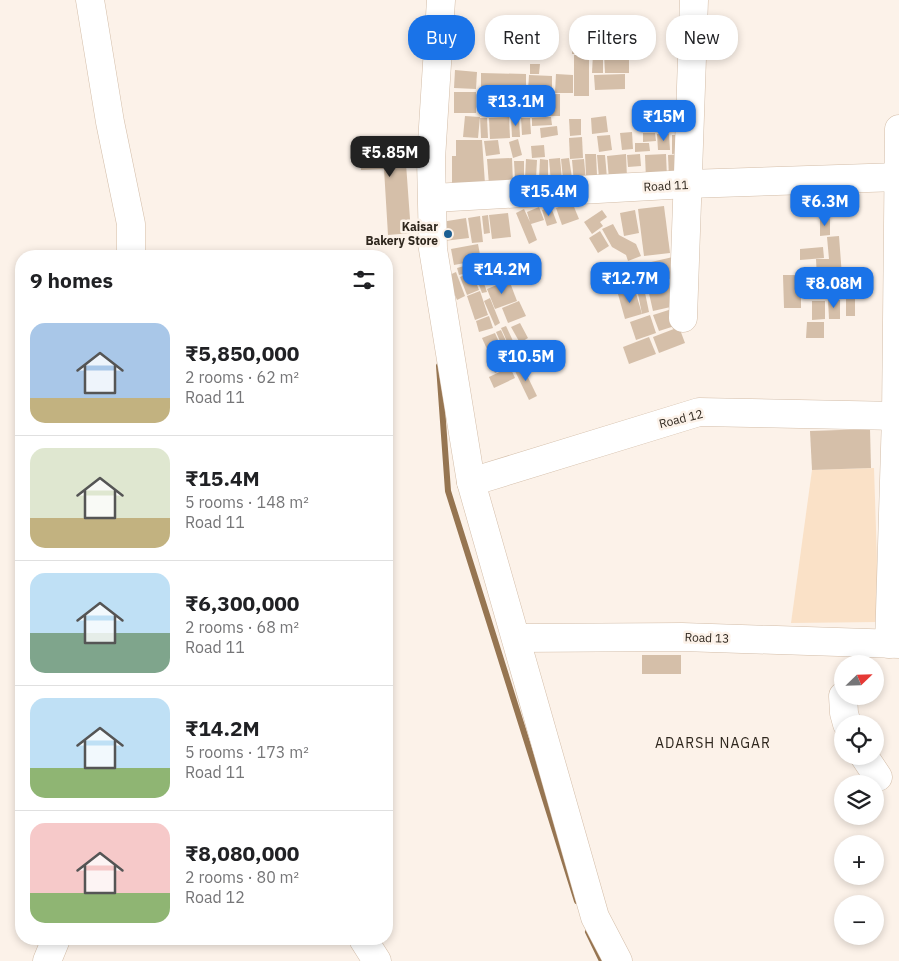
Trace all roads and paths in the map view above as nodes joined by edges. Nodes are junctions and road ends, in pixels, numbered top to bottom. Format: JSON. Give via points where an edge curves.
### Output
{"nodes":[{"id":1,"x":90,"y":0,"type":"edge"},
{"id":2,"x":441,"y":0,"type":"edge"},
{"id":3,"x":694,"y":0,"type":"edge"},
{"id":4,"x":899,"y":129,"type":"edge"},
{"id":5,"x":898,"y":177,"type":"edge"},
{"id":6,"x":688,"y":184,"type":"junction"},
{"id":7,"x":433,"y":198,"type":"junction"},
{"id":8,"x":132,"y":250,"type":"edge"},
{"id":9,"x":683,"y":318,"type":"dead end"},
{"id":10,"x":898,"y":416,"type":"edge"},
{"id":11,"x":471,"y":482,"type":"junction"},
{"id":12,"x":516,"y":638,"type":"junction"},
{"id":13,"x":894,"y":644,"type":"edge"},
{"id":14,"x":845,"y":653,"type":"edge"},
{"id":15,"x":54,"y":945,"type":"edge"},
{"id":16,"x":367,"y":945,"type":"edge"},
{"id":17,"x":47,"y":961,"type":"edge"},
{"id":18,"x":377,"y":961,"type":"edge"},
{"id":19,"x":618,"y":961,"type":"edge"}],
"edges":[{"from":1,"to":8,"type":"street","via":[[131,224]]},
{"from":2,"to":7,"type":"street","via":[[431,159]]},
{"from":3,"to":6,"type":"street"},
{"from":4,"to":5,"type":"street"},
{"from":5,"to":6,"type":"street","name":"Road 11"},
{"from":5,"to":10,"type":"street"},
{"from":6,"to":7,"type":"street","name":"Road 11"},
{"from":6,"to":9,"type":"street"},
{"from":7,"to":11,"type":"street","via":[[433,249]]},
{"from":10,"to":11,"type":"street","name":"Road 12","via":[[699,412]]},
{"from":10,"to":13,"type":"street"},
{"from":11,"to":12,"type":"street"},
{"from":12,"to":14,"type":"street","name":"Road 13","via":[[682,637]]},
{"from":12,"to":19,"type":"street","via":[[595,918]]},
{"from":13,"to":14,"type":"street","name":"Road 13"},
{"from":15,"to":17,"type":"street"},
{"from":16,"to":18,"type":"street"}]}
